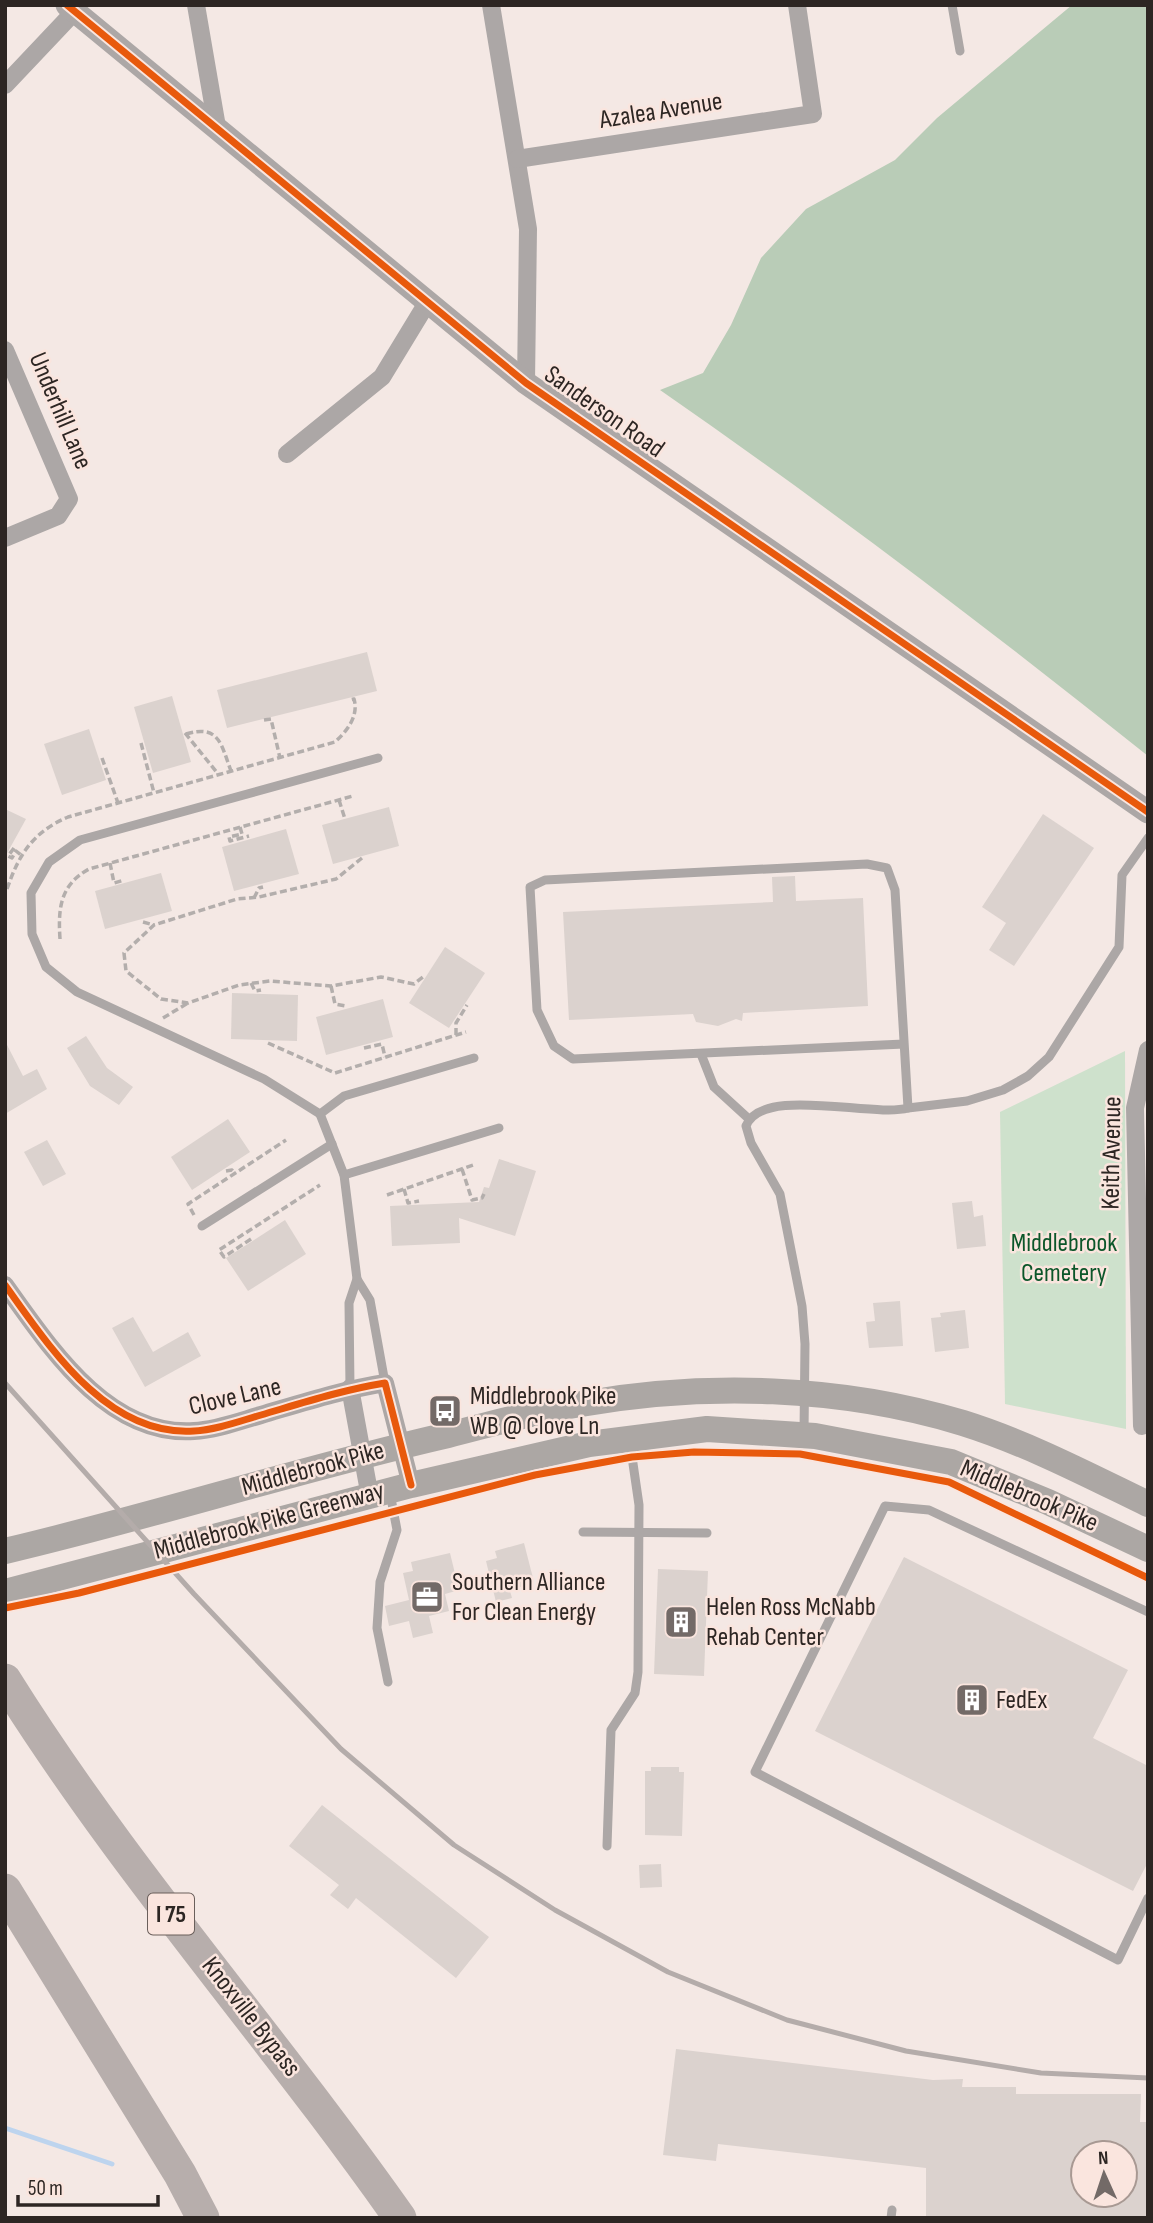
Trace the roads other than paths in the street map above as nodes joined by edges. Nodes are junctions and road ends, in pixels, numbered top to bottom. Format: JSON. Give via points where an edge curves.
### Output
{"nodes":[{"id":1,"x":196,"y":5,"type":"edge"},
{"id":2,"x":491,"y":5,"type":"edge"},
{"id":3,"x":797,"y":5,"type":"edge"},
{"id":4,"x":952,"y":5,"type":"edge"},
{"id":5,"x":71,"y":8,"type":"edge"},
{"id":6,"x":960,"y":51,"type":"dead end"},
{"id":7,"x":5,"y":85,"type":"edge"},
{"id":8,"x":217,"y":127,"type":"junction"},
{"id":9,"x":517,"y":159,"type":"junction"},
{"id":10,"x":427,"y":303,"type":"junction"},
{"id":11,"x":5,"y":350,"type":"edge"},
{"id":12,"x":526,"y":383,"type":"junction"},
{"id":13,"x":287,"y":454,"type":"dead end"},
{"id":14,"x":5,"y":538,"type":"edge"},
{"id":15,"x":378,"y":758,"type":"dead end"},
{"id":16,"x":1148,"y":813,"type":"edge"},
{"id":17,"x":1148,"y":838,"type":"edge"},
{"id":18,"x":904,"y":1044,"type":"junction"},
{"id":19,"x":1148,"y":1050,"type":"edge"},
{"id":20,"x":701,"y":1054,"type":"junction"},
{"id":21,"x":474,"y":1058,"type":"dead end"},
{"id":22,"x":908,"y":1108,"type":"junction"},
{"id":23,"x":320,"y":1114,"type":"junction"},
{"id":24,"x":749,"y":1119,"type":"junction"},
{"id":25,"x":499,"y":1128,"type":"dead end"},
{"id":26,"x":332,"y":1144,"type":"junction"},
{"id":27,"x":344,"y":1175,"type":"junction"},
{"id":28,"x":202,"y":1226,"type":"dead end"},
{"id":29,"x":357,"y":1279,"type":"junction"},
{"id":30,"x":5,"y":1285,"type":"edge"},
{"id":31,"x":385,"y":1383,"type":"junction"},
{"id":32,"x":351,"y":1388,"type":"junction"},
{"id":33,"x":804,"y":1393,"type":"junction"},
{"id":34,"x":1142,"y":1426,"type":"dead end"},
{"id":35,"x":804,"y":1435,"type":"junction"},
{"id":36,"x":630,"y":1439,"type":"junction"},
{"id":37,"x":401,"y":1446,"type":"junction"},
{"id":38,"x":361,"y":1456,"type":"junction"},
{"id":39,"x":390,"y":1491,"type":"junction"},
{"id":40,"x":1148,"y":1504,"type":"edge"},
{"id":41,"x":583,"y":1532,"type":"dead end"},
{"id":42,"x":639,"y":1532,"type":"junction"},
{"id":43,"x":707,"y":1534,"type":"dead end"},
{"id":44,"x":1148,"y":1549,"type":"edge"},
{"id":45,"x":9,"y":1550,"type":"edge"},
{"id":46,"x":13,"y":1591,"type":"edge"},
{"id":47,"x":1148,"y":1612,"type":"edge"},
{"id":48,"x":5,"y":1680,"type":"edge"},
{"id":49,"x":388,"y":1682,"type":"dead end"},
{"id":50,"x":607,"y":1846,"type":"dead end"},
{"id":51,"x":5,"y":1889,"type":"edge"},
{"id":52,"x":1148,"y":1898,"type":"edge"},
{"id":53,"x":346,"y":2141,"type":"junction"},
{"id":54,"x":180,"y":2174,"type":"junction"},
{"id":55,"x":203,"y":2218,"type":"edge"},
{"id":56,"x":217,"y":2218,"type":"edge"},
{"id":57,"x":400,"y":2218,"type":"edge"},
{"id":58,"x":415,"y":2218,"type":"edge"}],
"edges":[{"from":1,"to":8,"type":"street"},
{"from":2,"to":9,"type":"street"},
{"from":3,"to":9,"type":"street","name":"Azalea Avenue","via":[[813,114]]},
{"from":4,"to":6,"type":"lane"},
{"from":5,"to":7,"type":"street"},
{"from":5,"to":8,"type":"street","name":"Sanderson Road"},
{"from":8,"to":10,"type":"street","name":"Sanderson Road"},
{"from":9,"to":12,"type":"street","via":[[528,229]]},
{"from":10,"to":12,"type":"street","name":"Sanderson Road"},
{"from":10,"to":13,"type":"street","via":[[382,377]]},
{"from":11,"to":14,"type":"street","name":"Underhill Lane","via":[[69,499],[58,516]]},
{"from":12,"to":16,"type":"street","name":"Sanderson Road"},
{"from":15,"to":23,"type":"lane","via":[[80,840],[49,862],[31,893],[32,934],[46,967],[77,992],[264,1079]]},
{"from":17,"to":22,"type":"lane","via":[[1122,875],[1119,947],[1049,1057],[1028,1076],[993,1093]]},
{"from":18,"to":20,"type":"lane"},
{"from":18,"to":20,"type":"lane","via":[[895,890],[887,868],[878,864],[545,880],[530,887],[534,999],[548,1036],[563,1054],[583,1061]]},
{"from":18,"to":22,"type":"lane"},
{"from":19,"to":34,"type":"street","name":"Keith Avenue","via":[[1135,1108]]},
{"from":20,"to":24,"type":"lane","via":[[718,1093]]},
{"from":21,"to":23,"type":"lane","via":[[344,1096]]},
{"from":22,"to":24,"type":"lane","via":[[776,1105]]},
{"from":23,"to":26,"type":"lane"},
{"from":24,"to":33,"type":"lane","via":[[747,1132],[780,1194],[802,1306]]},
{"from":25,"to":27,"type":"lane"},
{"from":26,"to":27,"type":"lane"},
{"from":26,"to":28,"type":"lane"},
{"from":27,"to":29,"type":"lane"},
{"from":29,"to":31,"type":"lane","via":[[370,1300]]},
{"from":29,"to":32,"type":"lane","via":[[349,1303]]},
{"from":30,"to":32,"type":"street","name":"Clove Lane","via":[[47,1343],[96,1393],[127,1416],[160,1428],[205,1429]]},
{"from":31,"to":32,"type":"street","name":"Clove Lane"},
{"from":31,"to":37,"type":"street"},
{"from":32,"to":38,"type":"street"},
{"from":33,"to":35,"type":"lane"},
{"from":33,"to":37,"type":"main road","name":"Middlebrook Pike","via":[[706,1391],[581,1404]]},
{"from":33,"to":40,"type":"main road","name":"Middlebrook Pike","via":[[963,1423],[1062,1462]]},
{"from":35,"to":36,"type":"main road","name":"Middlebrook Pike","via":[[708,1429]]},
{"from":35,"to":44,"type":"main road","name":"Middlebrook Pike","via":[[951,1462]]},
{"from":36,"to":39,"type":"main road","name":"Middlebrook Pike","via":[[589,1444]]},
{"from":36,"to":42,"type":"lane"},
{"from":37,"to":38,"type":"main road","name":"Middlebrook Pike"},
{"from":37,"to":39,"type":"street"},
{"from":38,"to":39,"type":"street"},
{"from":38,"to":45,"type":"main road","name":"Middlebrook Pike"},
{"from":39,"to":46,"type":"main road","name":"Middlebrook Pike"},
{"from":39,"to":49,"type":"lane","via":[[397,1530],[380,1582],[377,1628]]},
{"from":41,"to":42,"type":"lane"},
{"from":42,"to":43,"type":"lane"},
{"from":42,"to":50,"type":"lane","via":[[636,1687],[611,1730]]},
{"from":47,"to":52,"type":"lane","via":[[929,1510],[885,1506],[755,1772],[1118,1960]]},
{"from":48,"to":53,"type":"highway","name":"Knoxville Bypass","number":"I 75","via":[[94,1814]]},
{"from":51,"to":54,"type":"highway"},
{"from":53,"to":57,"type":"highway","name":"Knoxville Bypass","number":"I 75"},
{"from":53,"to":58,"type":"highway"},
{"from":54,"to":55,"type":"highway"},
{"from":54,"to":56,"type":"highway"}]}
